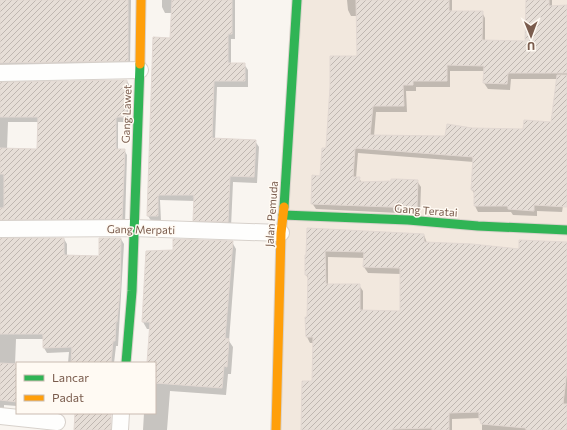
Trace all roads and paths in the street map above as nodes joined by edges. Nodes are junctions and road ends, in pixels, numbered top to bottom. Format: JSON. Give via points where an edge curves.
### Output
{"nodes":[{"id":1,"x":141,"y":0,"type":"edge"},
{"id":2,"x":297,"y":0,"type":"edge"},
{"id":3,"x":140,"y":70,"type":"junction"},
{"id":4,"x":0,"y":73,"type":"edge"},
{"id":5,"x":284,"y":215,"type":"junction"},
{"id":6,"x":133,"y":228,"type":"junction"},
{"id":7,"x":0,"y":229,"type":"edge"},
{"id":8,"x":567,"y":230,"type":"edge"},
{"id":9,"x":281,"y":233,"type":"junction"},
{"id":10,"x":126,"y":362,"type":"edge"},
{"id":11,"x":121,"y":414,"type":"edge"},
{"id":12,"x":0,"y":416,"type":"edge"},
{"id":13,"x":58,"y":422,"type":"dead end"},
{"id":14,"x":120,"y":430,"type":"edge"},
{"id":15,"x":276,"y":430,"type":"edge"}],
"edges":[{"from":1,"to":3,"type":"street","name":"Gang Lawet"},
{"from":2,"to":5,"type":"street","name":"Jalan Pemuda"},
{"from":3,"to":4,"type":"street"},
{"from":3,"to":6,"type":"street","name":"Gang Lawet"},
{"from":5,"to":8,"type":"street","name":"Gang Teratai"},
{"from":5,"to":9,"type":"street","name":"Jalan Pemuda"},
{"from":6,"to":7,"type":"street","name":"Gang Merpati"},
{"from":6,"to":9,"type":"street","name":"Gang Merpati"},
{"from":6,"to":10,"type":"street","name":"Gang Lawet","via":[[132,291]]},
{"from":9,"to":15,"type":"street","name":"Jalan Pemuda"},
{"from":11,"to":14,"type":"street"},
{"from":12,"to":13,"type":"street"}]}
